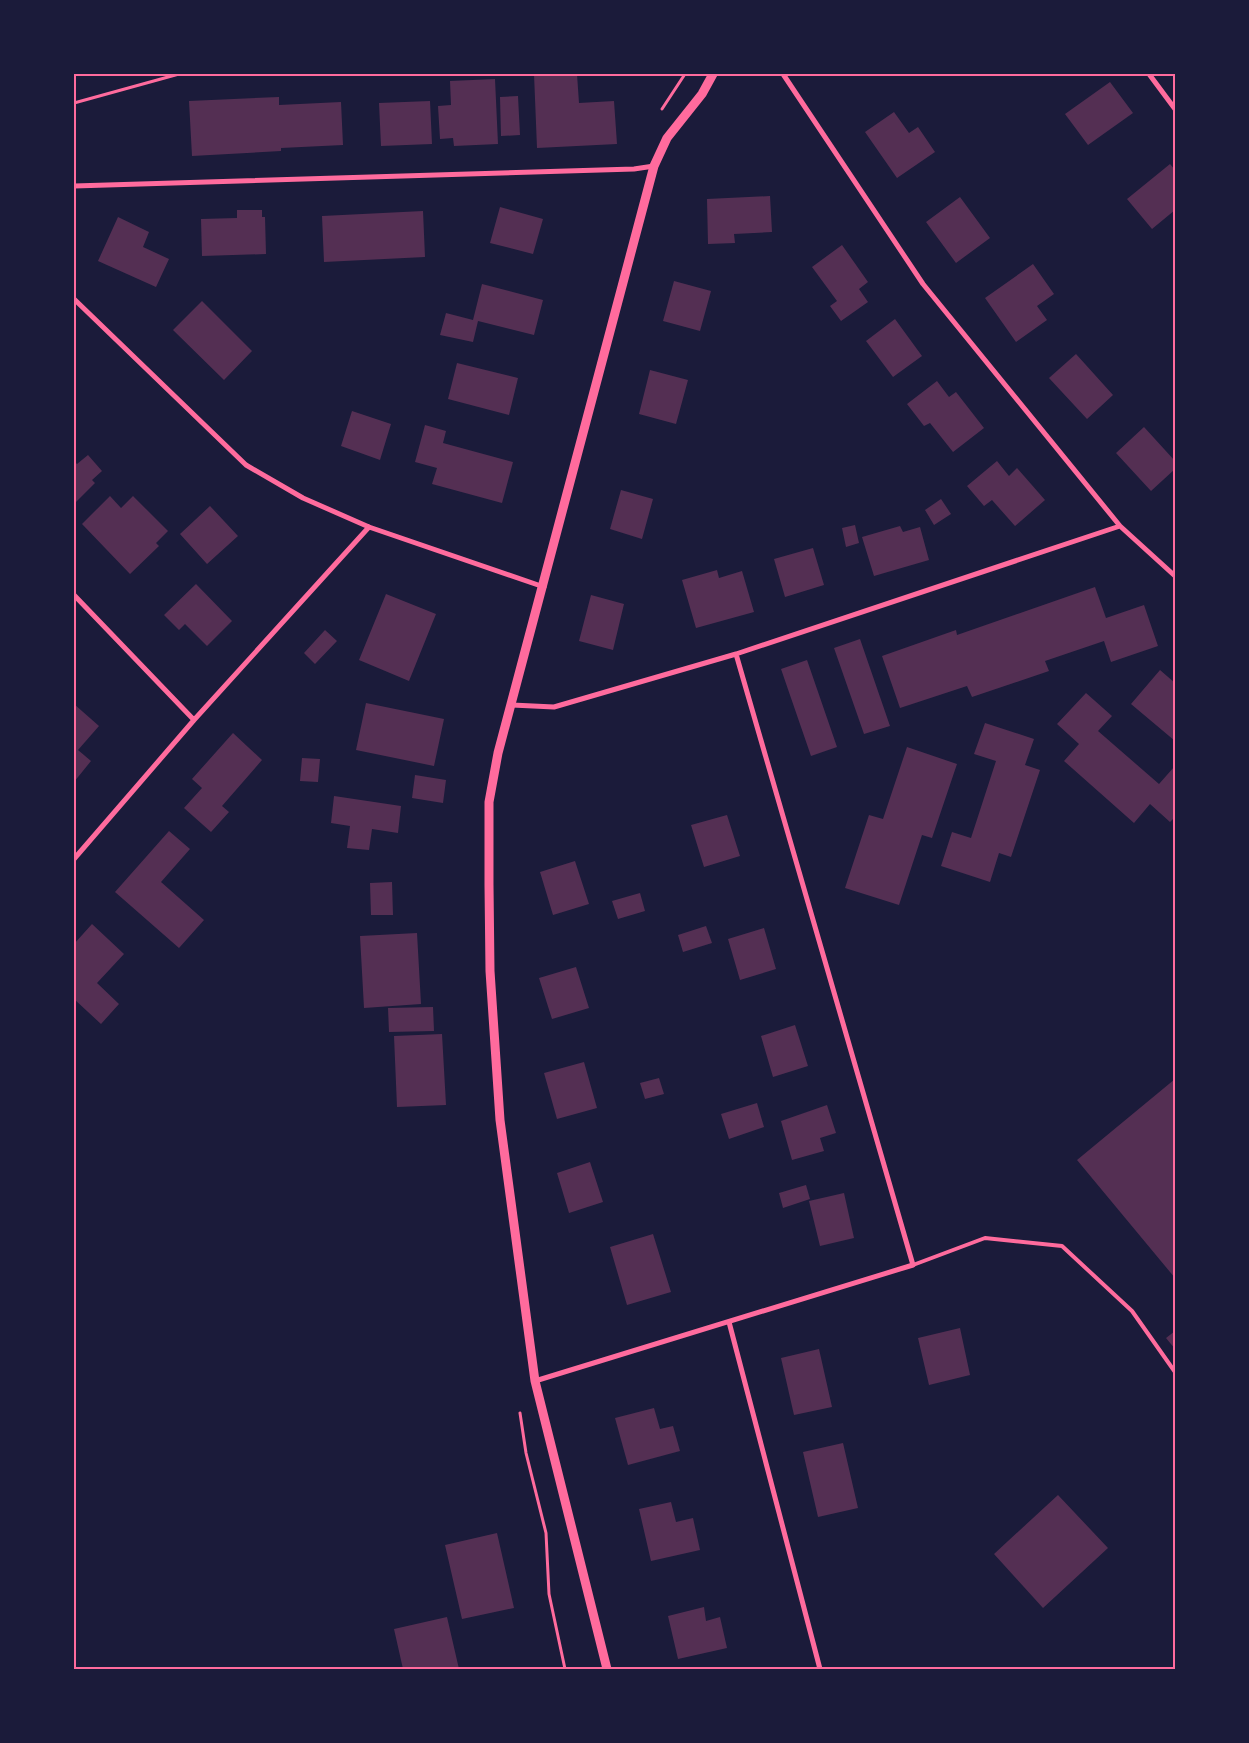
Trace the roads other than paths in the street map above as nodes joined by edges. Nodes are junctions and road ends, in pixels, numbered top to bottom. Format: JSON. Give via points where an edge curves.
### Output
{"nodes":[{"id":1,"x":712,"y":74,"type":"edge"},
{"id":2,"x":782,"y":74,"type":"edge"},
{"id":3,"x":1149,"y":74,"type":"edge"},
{"id":4,"x":1175,"y":109,"type":"edge"},
{"id":5,"x":654,"y":166,"type":"junction"},
{"id":6,"x":74,"y":186,"type":"edge"},
{"id":7,"x":74,"y":299,"type":"edge"},
{"id":8,"x":1120,"y":526,"type":"junction"},
{"id":9,"x":368,"y":527,"type":"junction"},
{"id":10,"x":1175,"y":576,"type":"edge"},
{"id":11,"x":544,"y":587,"type":"junction"},
{"id":12,"x":74,"y":595,"type":"edge"},
{"id":13,"x":736,"y":654,"type":"junction"},
{"id":14,"x":512,"y":706,"type":"junction"},
{"id":15,"x":194,"y":720,"type":"junction"},
{"id":16,"x":74,"y":859,"type":"edge"},
{"id":17,"x":913,"y":1265,"type":"junction"},
{"id":18,"x":729,"y":1322,"type":"junction"},
{"id":19,"x":1175,"y":1372,"type":"edge"},
{"id":20,"x":536,"y":1381,"type":"junction"},
{"id":21,"x":607,"y":1669,"type":"edge"},
{"id":22,"x":820,"y":1669,"type":"edge"}],
"edges":[{"from":1,"to":5,"type":"street","via":[[702,94],[668,138]]},
{"from":2,"to":8,"type":"street","via":[[923,284]]},
{"from":3,"to":4,"type":"street"},
{"from":5,"to":6,"type":"street"},
{"from":5,"to":11,"type":"street"},
{"from":7,"to":9,"type":"street","via":[[246,465],[303,498]]},
{"from":8,"to":10,"type":"street"},
{"from":8,"to":13,"type":"street"},
{"from":9,"to":11,"type":"street"},
{"from":9,"to":15,"type":"street"},
{"from":11,"to":14,"type":"street"},
{"from":12,"to":15,"type":"street"},
{"from":13,"to":14,"type":"street","via":[[554,707]]},
{"from":13,"to":17,"type":"street"},
{"from":14,"to":20,"type":"street","via":[[498,753],[489,802],[490,971],[500,1120]]},
{"from":15,"to":16,"type":"street"},
{"from":17,"to":18,"type":"street"},
{"from":17,"to":19,"type":"lane","via":[[985,1238],[1062,1246],[1132,1311]]},
{"from":18,"to":20,"type":"street"},
{"from":18,"to":22,"type":"street"},
{"from":20,"to":21,"type":"street"}]}
